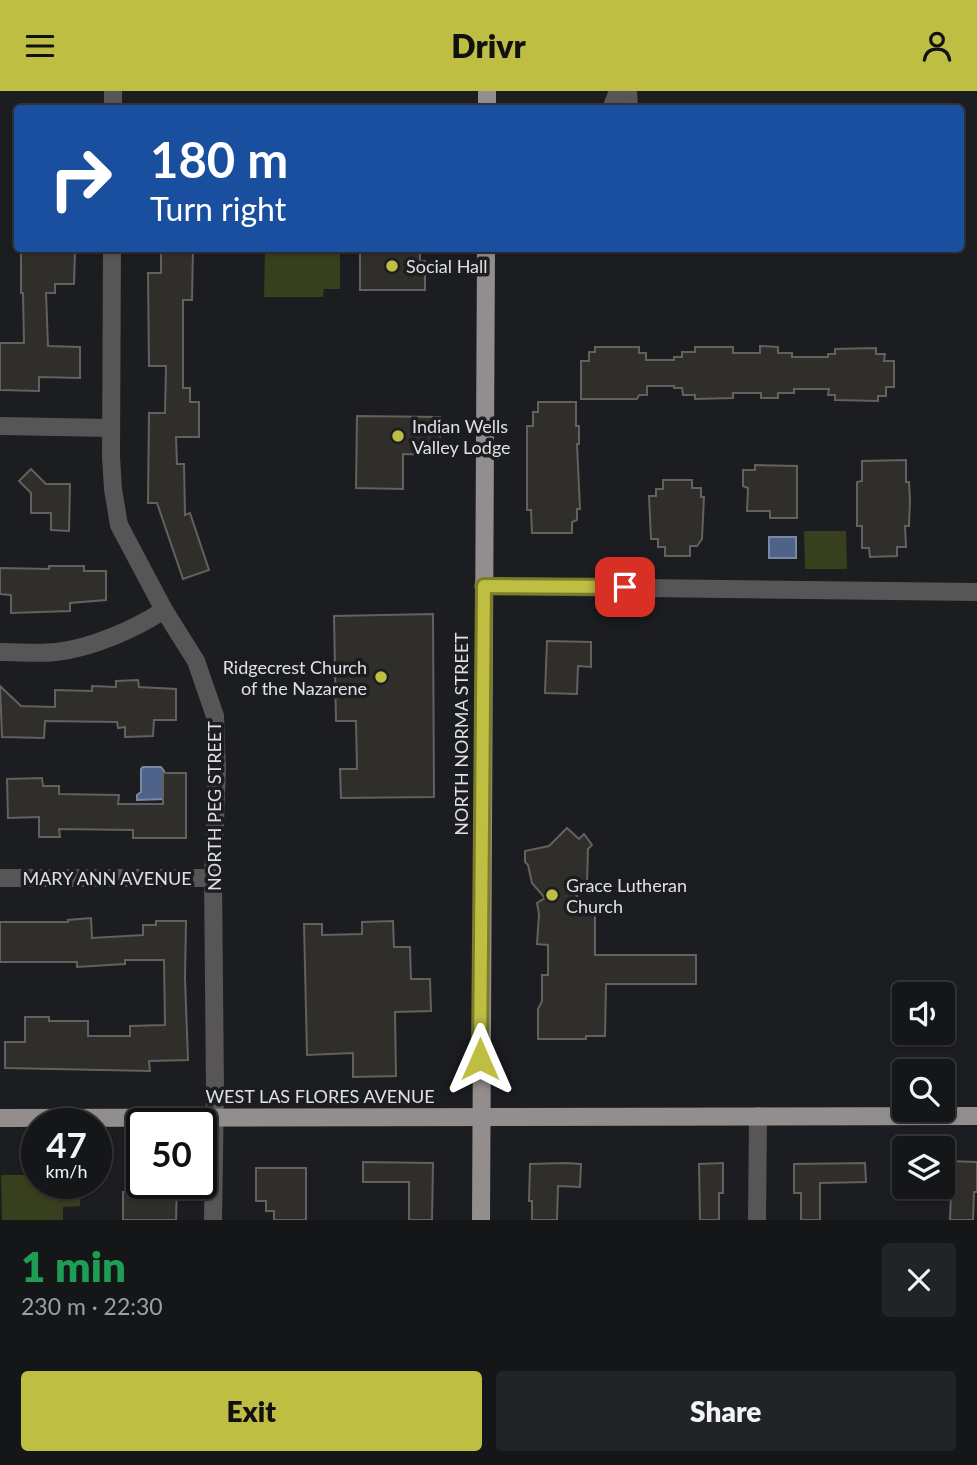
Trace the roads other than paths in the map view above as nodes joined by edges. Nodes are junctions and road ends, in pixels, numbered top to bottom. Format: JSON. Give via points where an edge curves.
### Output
{"nodes":[{"id":1,"x":112,"y":252,"type":"edge"},
{"id":2,"x":486,"y":252,"type":"edge"},
{"id":3,"x":0,"y":426,"type":"edge"},
{"id":4,"x":111,"y":428,"type":"junction"},
{"id":5,"x":484,"y":586,"type":"junction"},
{"id":6,"x":977,"y":592,"type":"edge"},
{"id":7,"x":164,"y":610,"type":"junction"},
{"id":8,"x":0,"y":652,"type":"edge"},
{"id":9,"x":0,"y":878,"type":"edge"},
{"id":10,"x":214,"y":878,"type":"junction"},
{"id":11,"x":215,"y":1108,"type":"edge"},
{"id":12,"x":483,"y":1116,"type":"junction"},
{"id":13,"x":758,"y":1116,"type":"junction"},
{"id":14,"x":977,"y":1116,"type":"edge"},
{"id":15,"x":126,"y":1117,"type":"edge"},
{"id":16,"x":217,"y":1117,"type":"edge"},
{"id":17,"x":0,"y":1118,"type":"edge"},
{"id":18,"x":213,"y":1199,"type":"edge"},
{"id":19,"x":213,"y":1220,"type":"edge"},
{"id":20,"x":481,"y":1220,"type":"edge"},
{"id":21,"x":757,"y":1220,"type":"edge"}],
"edges":[{"from":1,"to":4,"type":"street","name":"NORTH PEG STREET"},
{"from":2,"to":5,"type":"main road","name":"NORTH NORMA STREET"},
{"from":3,"to":4,"type":"street"},
{"from":4,"to":7,"type":"street","name":"NORTH PEG STREET","via":[[113,489],[120,525]]},
{"from":5,"to":6,"type":"street"},
{"from":5,"to":12,"type":"main road","name":"NORTH NORMA STREET"},
{"from":7,"to":8,"type":"street","via":[[145,622],[57,652]]},
{"from":7,"to":10,"type":"street","name":"NORTH PEG STREET","via":[[196,661],[215,716]]},
{"from":9,"to":10,"type":"street","name":"MARY ANN AVENUE"},
{"from":10,"to":11,"type":"street","name":"NORTH PEG STREET"},
{"from":12,"to":13,"type":"main road","name":"WEST LAS FLORES AVENUE"},
{"from":12,"to":16,"type":"main road","name":"WEST LAS FLORES AVENUE"},
{"from":12,"to":20,"type":"main road","name":"NORTH NORMA STREET"},
{"from":13,"to":14,"type":"main road","name":"WEST LAS FLORES AVENUE"},
{"from":13,"to":21,"type":"street"},
{"from":15,"to":17,"type":"main road","name":"WEST LAS FLORES AVENUE"},
{"from":18,"to":19,"type":"street","name":"NORTH PEG STREET"}]}
